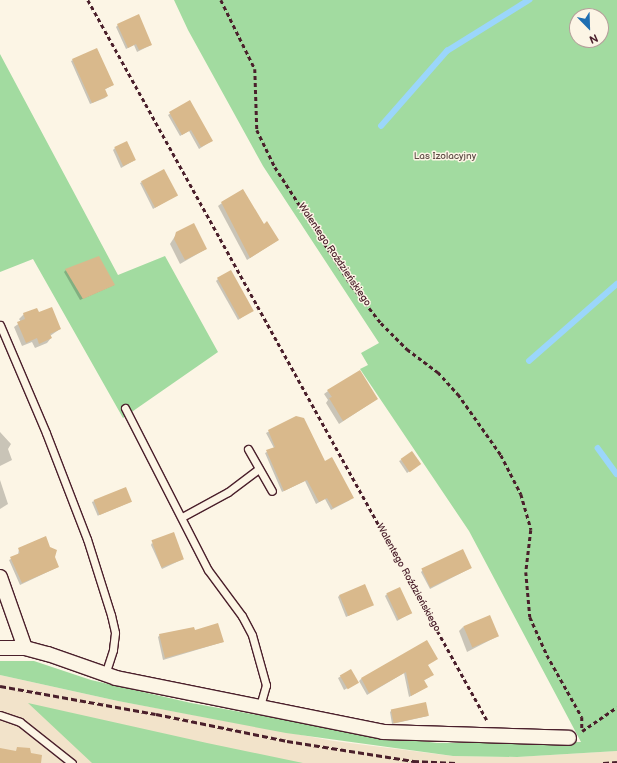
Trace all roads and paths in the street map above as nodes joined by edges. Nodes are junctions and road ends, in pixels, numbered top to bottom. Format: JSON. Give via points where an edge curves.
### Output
{"nodes":[{"id":1,"x":88,"y":0,"type":"edge"},
{"id":2,"x":221,"y":0,"type":"edge"},
{"id":3,"x":0,"y":325,"type":"edge"},
{"id":4,"x":125,"y":408,"type":"dead end"},
{"id":5,"x":248,"y":449,"type":"dead end"},
{"id":6,"x":258,"y":469,"type":"junction"},
{"id":7,"x":272,"y":491,"type":"dead end"},
{"id":8,"x":182,"y":517,"type":"junction"},
{"id":9,"x":0,"y":577,"type":"edge"},
{"id":10,"x":0,"y":648,"type":"edge"},
{"id":11,"x":25,"y":648,"type":"junction"},
{"id":12,"x":105,"y":674,"type":"junction"},
{"id":13,"x":617,"y":707,"type":"edge"},
{"id":14,"x":259,"y":709,"type":"junction"},
{"id":15,"x":0,"y":715,"type":"edge"},
{"id":16,"x":575,"y":734,"type":"junction"},
{"id":17,"x":496,"y":736,"type":"junction"},
{"id":18,"x":72,"y":763,"type":"edge"}],
"edges":[{"from":1,"to":17,"type":"path","name":"Walentego Roździeńskiego"},
{"from":2,"to":16,"type":"path","name":"Walentego Roździeńskiego","via":[[255,69],[257,130],[275,167],[352,286],[381,323],[407,349],[438,372],[458,394],[501,455],[521,494],[531,530],[526,572],[530,618],[547,655],[582,717]]},
{"from":3,"to":12,"type":"lane","via":[[46,433],[87,540],[111,615],[115,633]]},
{"from":4,"to":8,"type":"lane"},
{"from":5,"to":6,"type":"lane"},
{"from":6,"to":7,"type":"lane"},
{"from":6,"to":8,"type":"lane","via":[[228,492]]},
{"from":8,"to":14,"type":"lane","via":[[208,570],[252,635],[266,685]]},
{"from":9,"to":11,"type":"street"},
{"from":10,"to":11,"type":"street"},
{"from":11,"to":12,"type":"street"},
{"from":12,"to":14,"type":"street"},
{"from":13,"to":16,"type":"path"},
{"from":14,"to":17,"type":"street","via":[[383,732]]},
{"from":15,"to":18,"type":"lane","via":[[20,722]]},
{"from":16,"to":17,"type":"street"}]}
